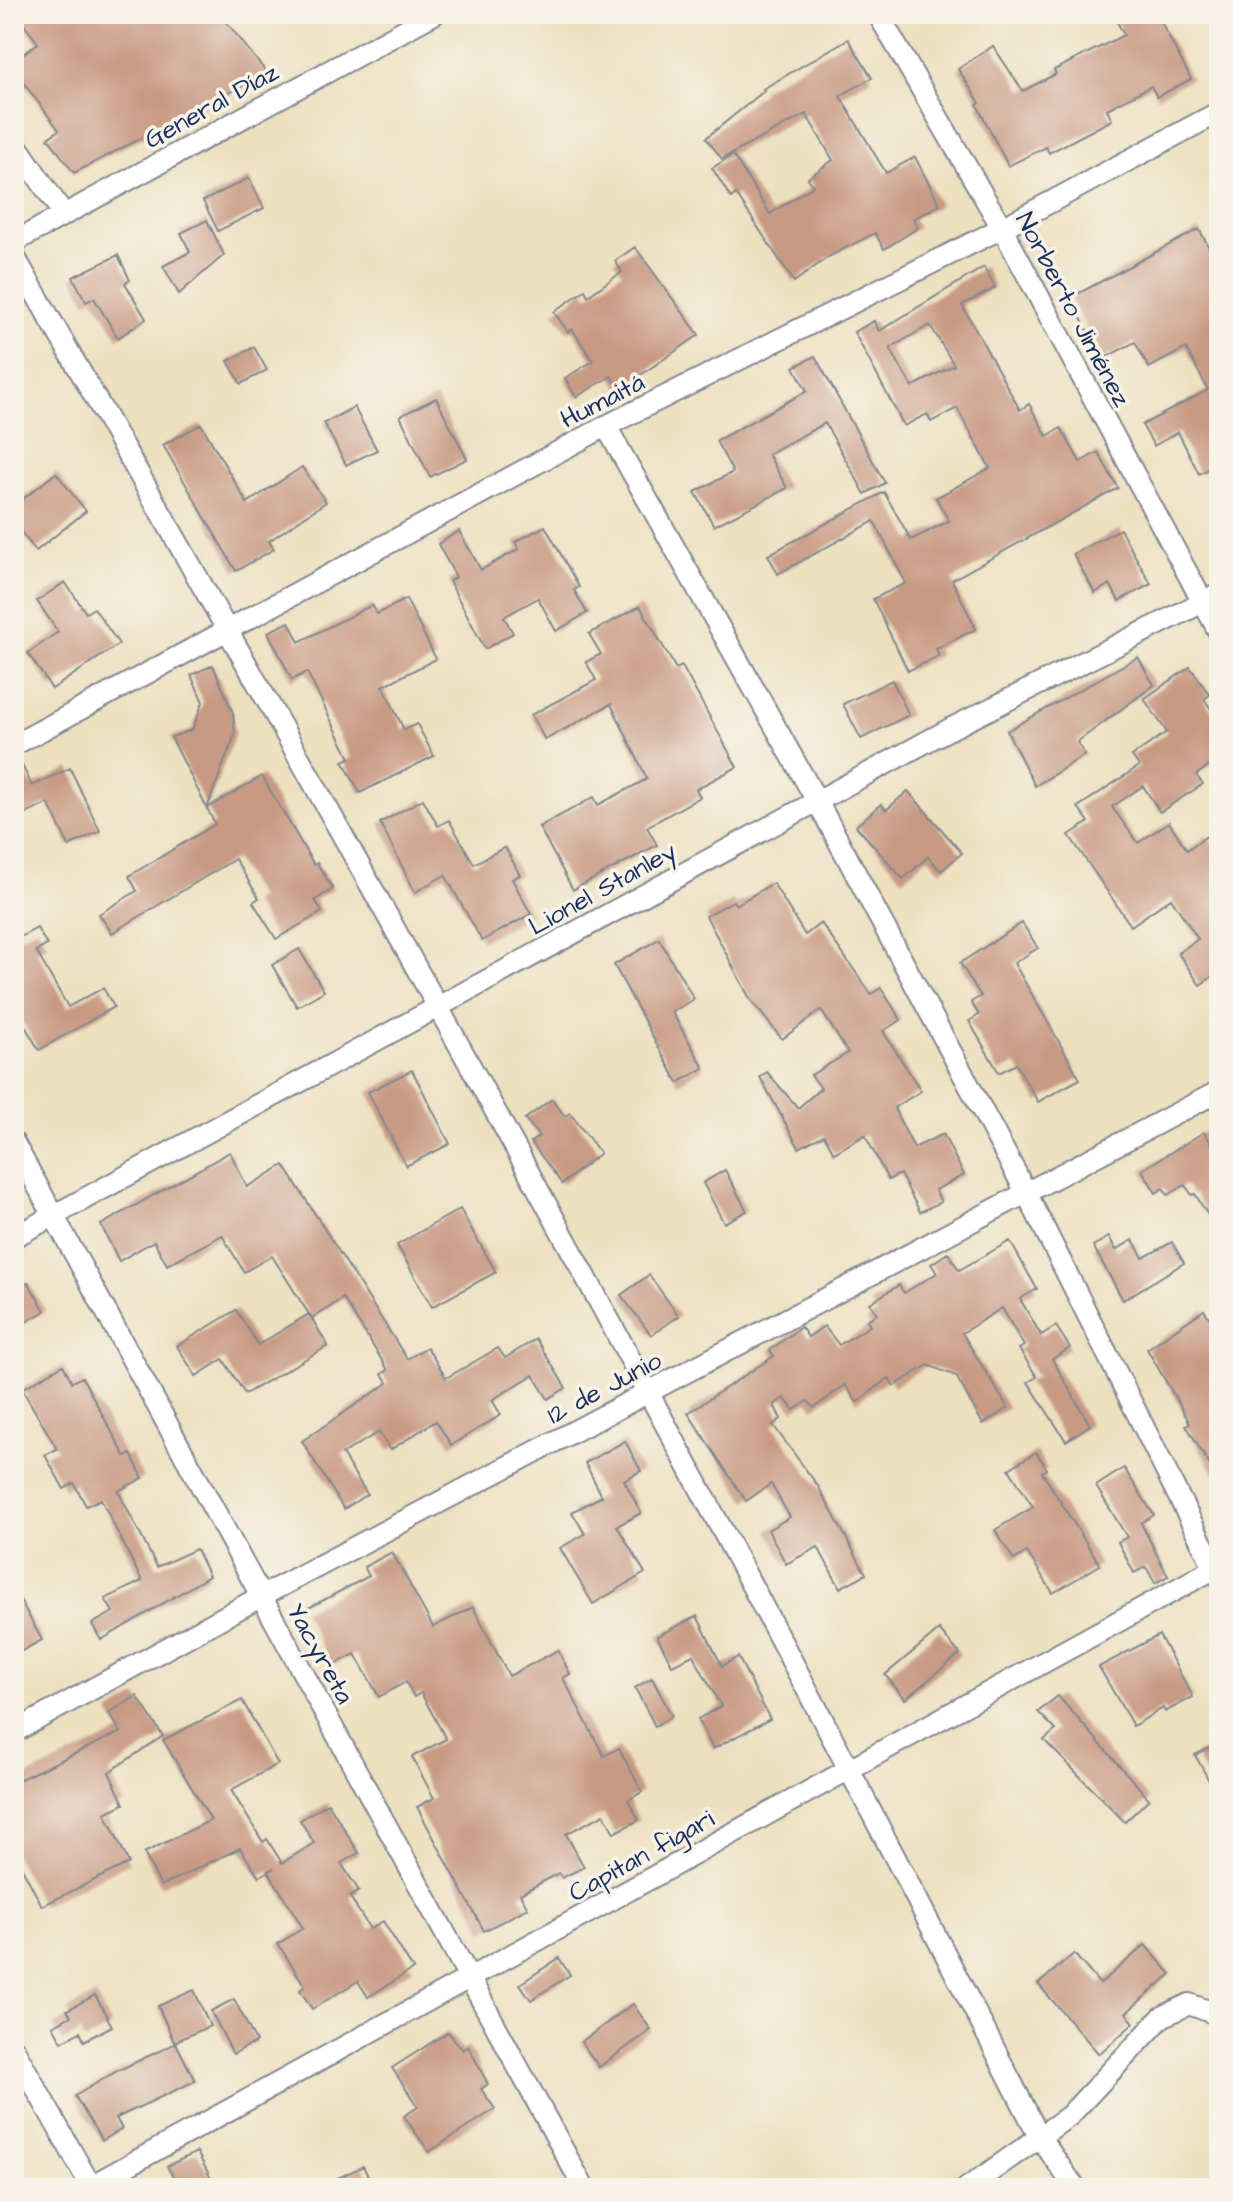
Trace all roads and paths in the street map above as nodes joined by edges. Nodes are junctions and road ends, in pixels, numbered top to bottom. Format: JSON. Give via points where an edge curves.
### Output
{"nodes":[{"id":1,"x":434,"y":14,"type":"edge"},
{"id":2,"x":878,"y":14,"type":"edge"},
{"id":3,"x":1219,"y":112,"type":"edge"},
{"id":4,"x":14,"y":142,"type":"edge"},
{"id":5,"x":64,"y":215,"type":"junction"},
{"id":6,"x":1002,"y":228,"type":"junction"},
{"id":7,"x":14,"y":242,"type":"edge"},
{"id":8,"x":14,"y":256,"type":"edge"},
{"id":9,"x":606,"y":426,"type":"junction"},
{"id":10,"x":1211,"y":598,"type":"edge"},
{"id":11,"x":229,"y":630,"type":"junction"},
{"id":12,"x":1219,"y":632,"type":"edge"},
{"id":13,"x":14,"y":745,"type":"edge"},
{"id":14,"x":817,"y":801,"type":"junction"},
{"id":15,"x":435,"y":1008,"type":"junction"},
{"id":16,"x":1219,"y":1091,"type":"edge"},
{"id":17,"x":14,"y":1143,"type":"edge"},
{"id":18,"x":1027,"y":1194,"type":"junction"},
{"id":19,"x":55,"y":1215,"type":"junction"},
{"id":20,"x":14,"y":1237,"type":"edge"},
{"id":21,"x":648,"y":1393,"type":"junction"},
{"id":22,"x":1217,"y":1571,"type":"edge"},
{"id":23,"x":260,"y":1597,"type":"junction"},
{"id":24,"x":14,"y":1732,"type":"edge"},
{"id":25,"x":851,"y":1769,"type":"junction"},
{"id":26,"x":471,"y":1978,"type":"junction"},
{"id":27,"x":1219,"y":2015,"type":"edge"},
{"id":28,"x":14,"y":2049,"type":"edge"},
{"id":29,"x":1039,"y":2136,"type":"junction"},
{"id":30,"x":90,"y":2187,"type":"edge"},
{"id":31,"x":584,"y":2188,"type":"edge"},
{"id":32,"x":967,"y":2188,"type":"edge"},
{"id":33,"x":1075,"y":2188,"type":"edge"}],
"edges":[{"from":1,"to":5,"type":"street","name":"General Díaz"},
{"from":2,"to":6,"type":"street","name":"Norberto Jiménez"},
{"from":3,"to":6,"type":"street","name":"Humaitá"},
{"from":4,"to":5,"type":"street"},
{"from":5,"to":7,"type":"street","name":"General Díaz"},
{"from":6,"to":9,"type":"street","name":"Humaitá"},
{"from":6,"to":10,"type":"street","name":"Norberto Jiménez"},
{"from":8,"to":11,"type":"street"},
{"from":9,"to":11,"type":"street","name":"Humaitá"},
{"from":9,"to":14,"type":"street"},
{"from":10,"to":12,"type":"street","name":"Norberto Jiménez"},
{"from":10,"to":14,"type":"street","name":"Lionel Stanley"},
{"from":11,"to":13,"type":"street","name":"Humaitá"},
{"from":11,"to":15,"type":"street"},
{"from":14,"to":15,"type":"street","name":"Lionel Stanley"},
{"from":14,"to":18,"type":"street"},
{"from":15,"to":19,"type":"street","name":"Lionel Stanley"},
{"from":15,"to":21,"type":"street"},
{"from":16,"to":18,"type":"street","name":"12 de Junio"},
{"from":17,"to":19,"type":"street","name":"Yacyreta"},
{"from":18,"to":21,"type":"street","name":"12 de Junio"},
{"from":18,"to":22,"type":"street"},
{"from":19,"to":20,"type":"street","name":"Lionel Stanley"},
{"from":19,"to":23,"type":"street","name":"Yacyreta"},
{"from":21,"to":23,"type":"street","name":"12 de Junio"},
{"from":21,"to":25,"type":"street"},
{"from":22,"to":25,"type":"street","name":"Capitan figari"},
{"from":23,"to":24,"type":"street","name":"12 de Junio"},
{"from":23,"to":26,"type":"street","name":"Yacyreta"},
{"from":25,"to":26,"type":"street","name":"Capitan figari"},
{"from":25,"to":29,"type":"street"},
{"from":26,"to":30,"type":"street","name":"Capitan figari"},
{"from":26,"to":31,"type":"street","name":"Yacyreta"},
{"from":27,"to":29,"type":"street","via":[[1189,2004],[1162,2017],[1069,2116]]},
{"from":28,"to":30,"type":"street"},
{"from":29,"to":32,"type":"street"},
{"from":29,"to":33,"type":"street"}]}
